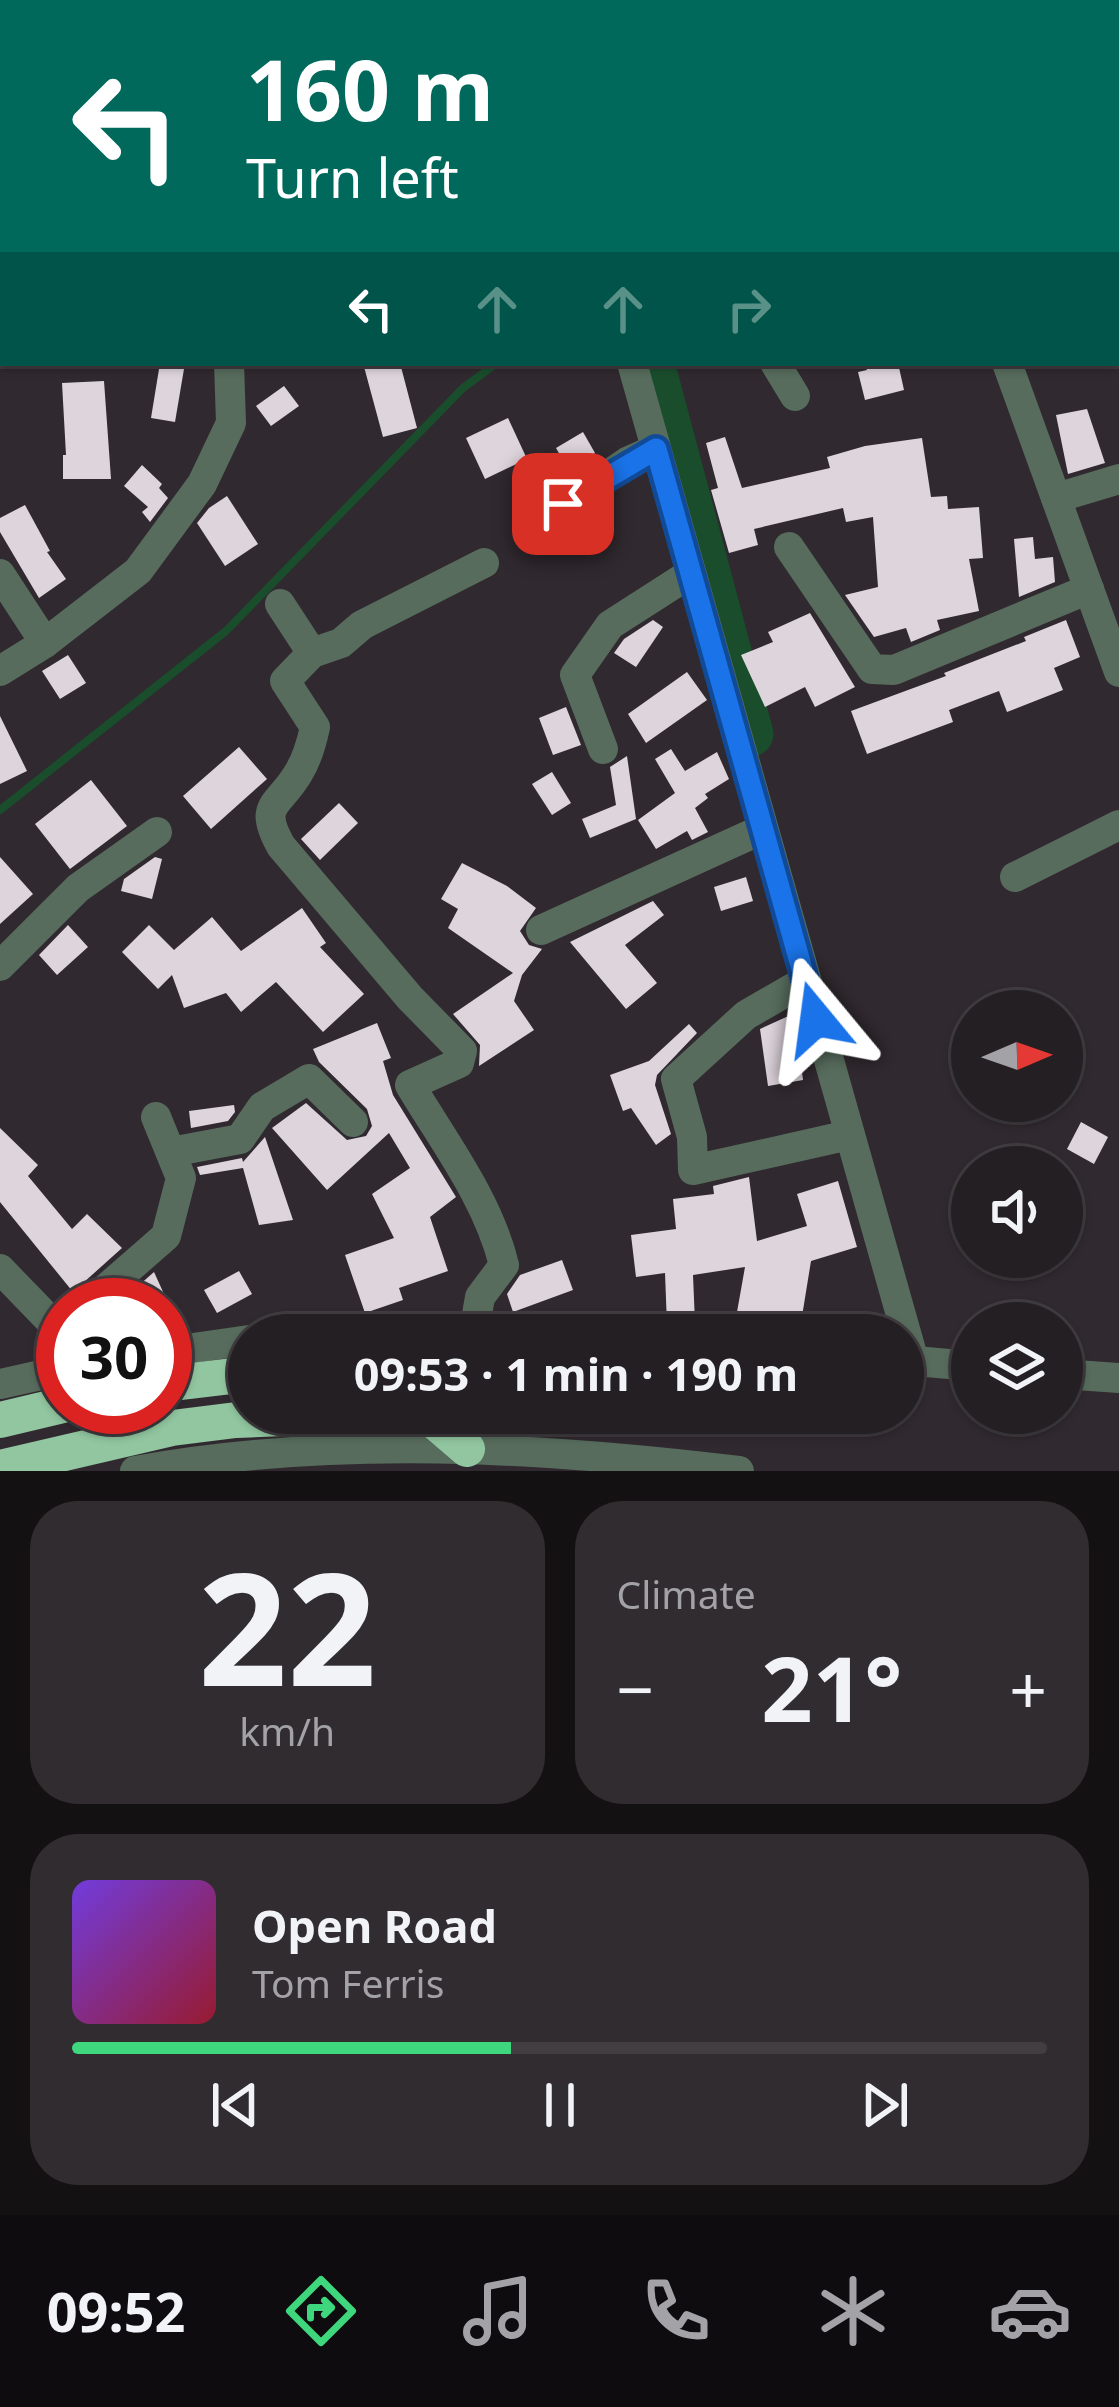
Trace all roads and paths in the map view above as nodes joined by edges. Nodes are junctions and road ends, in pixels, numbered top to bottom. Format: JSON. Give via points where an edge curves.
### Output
{"nodes":[{"id":1,"x":229,"y":366,"type":"edge"},
{"id":2,"x":633,"y":366,"type":"edge"},
{"id":3,"x":777,"y":366,"type":"edge"},
{"id":4,"x":1008,"y":366,"type":"edge"},
{"id":5,"x":795,"y":396,"type":"dead end"},
{"id":6,"x":656,"y":449,"type":"junction"},
{"id":7,"x":1119,"y":479,"type":"edge"},
{"id":8,"x":1056,"y":498,"type":"junction"},
{"id":9,"x":531,"y":528,"type":"dead end"},
{"id":10,"x":789,"y":547,"type":"dead end"},
{"id":11,"x":484,"y":563,"type":"dead end"},
{"id":12,"x":691,"y":573,"type":"junction"},
{"id":13,"x":0,"y":574,"type":"edge"},
{"id":14,"x":1089,"y":589,"type":"junction"},
{"id":15,"x":280,"y":604,"type":"dead end"},
{"id":16,"x":45,"y":643,"type":"junction"},
{"id":17,"x":312,"y":653,"type":"junction"},
{"id":18,"x":0,"y":671,"type":"edge"},
{"id":19,"x":1119,"y":672,"type":"edge"},
{"id":20,"x":603,"y":749,"type":"dead end"},
{"id":21,"x":1119,"y":825,"type":"edge"},
{"id":22,"x":763,"y":830,"type":"junction"},
{"id":23,"x":157,"y":832,"type":"dead end"},
{"id":24,"x":1015,"y":877,"type":"dead end"},
{"id":25,"x":541,"y":930,"type":"dead end"},
{"id":26,"x":0,"y":966,"type":"edge"},
{"id":27,"x":805,"y":980,"type":"junction"},
{"id":28,"x":156,"y":1117,"type":"dead end"},
{"id":29,"x":352,"y":1122,"type":"dead end"},
{"id":30,"x":849,"y":1135,"type":"junction"},
{"id":31,"x":171,"y":1151,"type":"junction"},
{"id":32,"x":0,"y":1268,"type":"edge"},
{"id":33,"x":117,"y":1278,"type":"edge"},
{"id":34,"x":36,"y":1305,"type":"edge"},
{"id":35,"x":477,"y":1314,"type":"edge"},
{"id":36,"x":897,"y":1314,"type":"edge"},
{"id":37,"x":228,"y":1343,"type":"edge"},
{"id":38,"x":192,"y":1348,"type":"edge"},
{"id":39,"x":1083,"y":1375,"type":"edge"},
{"id":40,"x":36,"y":1376,"type":"edge"},
{"id":41,"x":228,"y":1376,"type":"edge"},
{"id":42,"x":1119,"y":1378,"type":"edge"},
{"id":43,"x":192,"y":1381,"type":"edge"},
{"id":44,"x":0,"y":1384,"type":"edge"},
{"id":45,"x":36,"y":1411,"type":"edge"},
{"id":46,"x":0,"y":1420,"type":"edge"},
{"id":47,"x":228,"y":1421,"type":"edge"},
{"id":48,"x":450,"y":1434,"type":"edge"},
{"id":49,"x":467,"y":1449,"type":"junction"},
{"id":50,"x":0,"y":1468,"type":"edge"},
{"id":51,"x":138,"y":1470,"type":"edge"},
{"id":52,"x":739,"y":1471,"type":"edge"}],
"edges":[{"from":1,"to":16,"type":"street","via":[[230,423],[202,484],[138,572]]},
{"from":2,"to":6,"type":"street"},
{"from":3,"to":5,"type":"street"},
{"from":4,"to":8,"type":"street"},
{"from":6,"to":9,"type":"street"},
{"from":6,"to":12,"type":"street"},
{"from":7,"to":8,"type":"street"},
{"from":8,"to":14,"type":"street"},
{"from":10,"to":14,"type":"street","via":[[872,669],[894,670]]},
{"from":11,"to":17,"type":"street"},
{"from":12,"to":20,"type":"street","via":[[610,625],[575,675]]},
{"from":12,"to":22,"type":"street"},
{"from":13,"to":16,"type":"street"},
{"from":14,"to":19,"type":"street"},
{"from":15,"to":17,"type":"street"},
{"from":16,"to":18,"type":"street"},
{"from":17,"to":35,"type":"street","via":[[285,681],[316,727],[268,825],[462,1051],[459,1063],[410,1085],[497,1238],[504,1265]]},
{"from":21,"to":24,"type":"street"},
{"from":22,"to":25,"type":"street"},
{"from":22,"to":27,"type":"street"},
{"from":23,"to":26,"type":"street","via":[[78,888]]},
{"from":27,"to":30,"type":"street"},
{"from":27,"to":30,"type":"street","via":[[746,1015],[676,1079],[692,1170]]},
{"from":28,"to":31,"type":"street"},
{"from":29,"to":31,"type":"street","via":[[309,1079],[262,1107],[240,1139]]},
{"from":30,"to":36,"type":"street"},
{"from":31,"to":33,"type":"street","via":[[181,1178],[166,1235]]},
{"from":32,"to":34,"type":"street"},
{"from":37,"to":38,"type":"street"},
{"from":39,"to":42,"type":"street"},
{"from":40,"to":44,"type":"street"},
{"from":41,"to":43,"type":"highway"},
{"from":45,"to":46,"type":"highway"},
{"from":47,"to":50,"type":"highway"},
{"from":48,"to":49,"type":"highway"},
{"from":49,"to":51,"type":"street","via":[[248,1454]]},
{"from":49,"to":52,"type":"street"}]}
